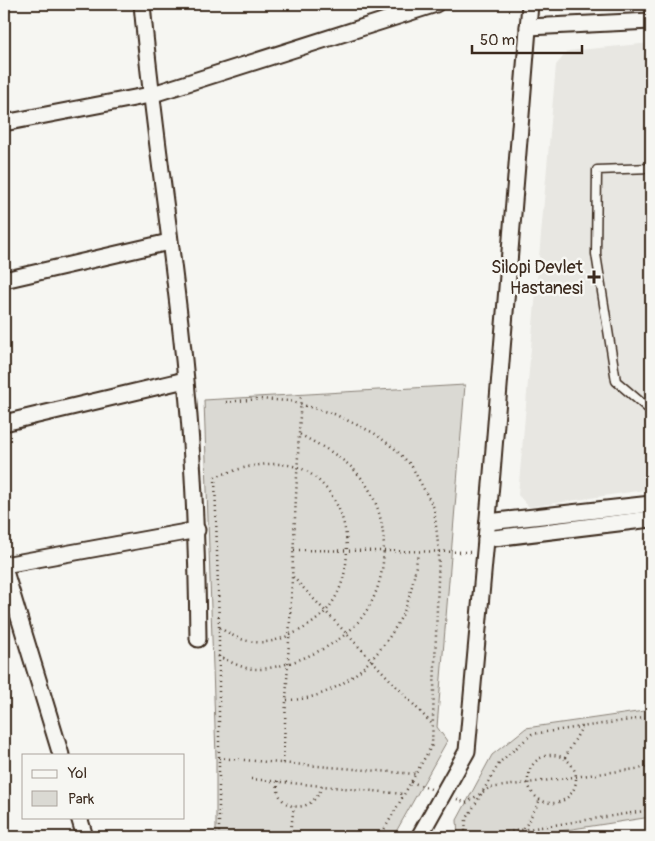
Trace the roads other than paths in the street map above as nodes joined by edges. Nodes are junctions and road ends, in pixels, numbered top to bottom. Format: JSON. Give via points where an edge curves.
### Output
{"nodes":[{"id":1,"x":142,"y":4,"type":"edge"},
{"id":2,"x":436,"y":4,"type":"edge"},
{"id":3,"x":530,"y":4,"type":"edge"},
{"id":4,"x":651,"y":21,"type":"edge"},
{"id":5,"x":528,"y":28,"type":"junction"},
{"id":6,"x":150,"y":95,"type":"junction"},
{"id":7,"x":4,"y":123,"type":"edge"},
{"id":8,"x":651,"y":168,"type":"edge"},
{"id":9,"x":170,"y":242,"type":"junction"},
{"id":10,"x":4,"y":280,"type":"edge"},
{"id":11,"x":185,"y":380,"type":"junction"},
{"id":12,"x":651,"y":411,"type":"edge"},
{"id":13,"x":4,"y":423,"type":"edge"},
{"id":14,"x":651,"y":504,"type":"edge"},
{"id":15,"x":651,"y":519,"type":"edge"},
{"id":16,"x":488,"y":522,"type":"junction"},
{"id":17,"x":197,"y":530,"type":"junction"},
{"id":18,"x":486,"y":546,"type":"junction"},
{"id":19,"x":4,"y":566,"type":"edge"},
{"id":20,"x":198,"y":639,"type":"dead end"},
{"id":21,"x":60,"y":754,"type":"edge"},
{"id":22,"x":79,"y":818,"type":"edge"},
{"id":23,"x":85,"y":837,"type":"edge"},
{"id":24,"x":419,"y":837,"type":"edge"}],
"edges":[{"from":1,"to":6,"type":"street"},
{"from":2,"to":6,"type":"street"},
{"from":3,"to":5,"type":"street"},
{"from":4,"to":5,"type":"street"},
{"from":5,"to":16,"type":"street"},
{"from":6,"to":7,"type":"street"},
{"from":6,"to":9,"type":"street"},
{"from":8,"to":12,"type":"lane","via":[[597,170],[596,254],[616,381]]},
{"from":9,"to":10,"type":"street"},
{"from":9,"to":11,"type":"street"},
{"from":11,"to":13,"type":"street"},
{"from":11,"to":17,"type":"street"},
{"from":14,"to":16,"type":"street"},
{"from":15,"to":18,"type":"street"},
{"from":16,"to":18,"type":"street"},
{"from":17,"to":19,"type":"street"},
{"from":17,"to":20,"type":"street"},
{"from":18,"to":24,"type":"street","via":[[467,751]]},
{"from":19,"to":21,"type":"street"},
{"from":22,"to":23,"type":"street"}]}
